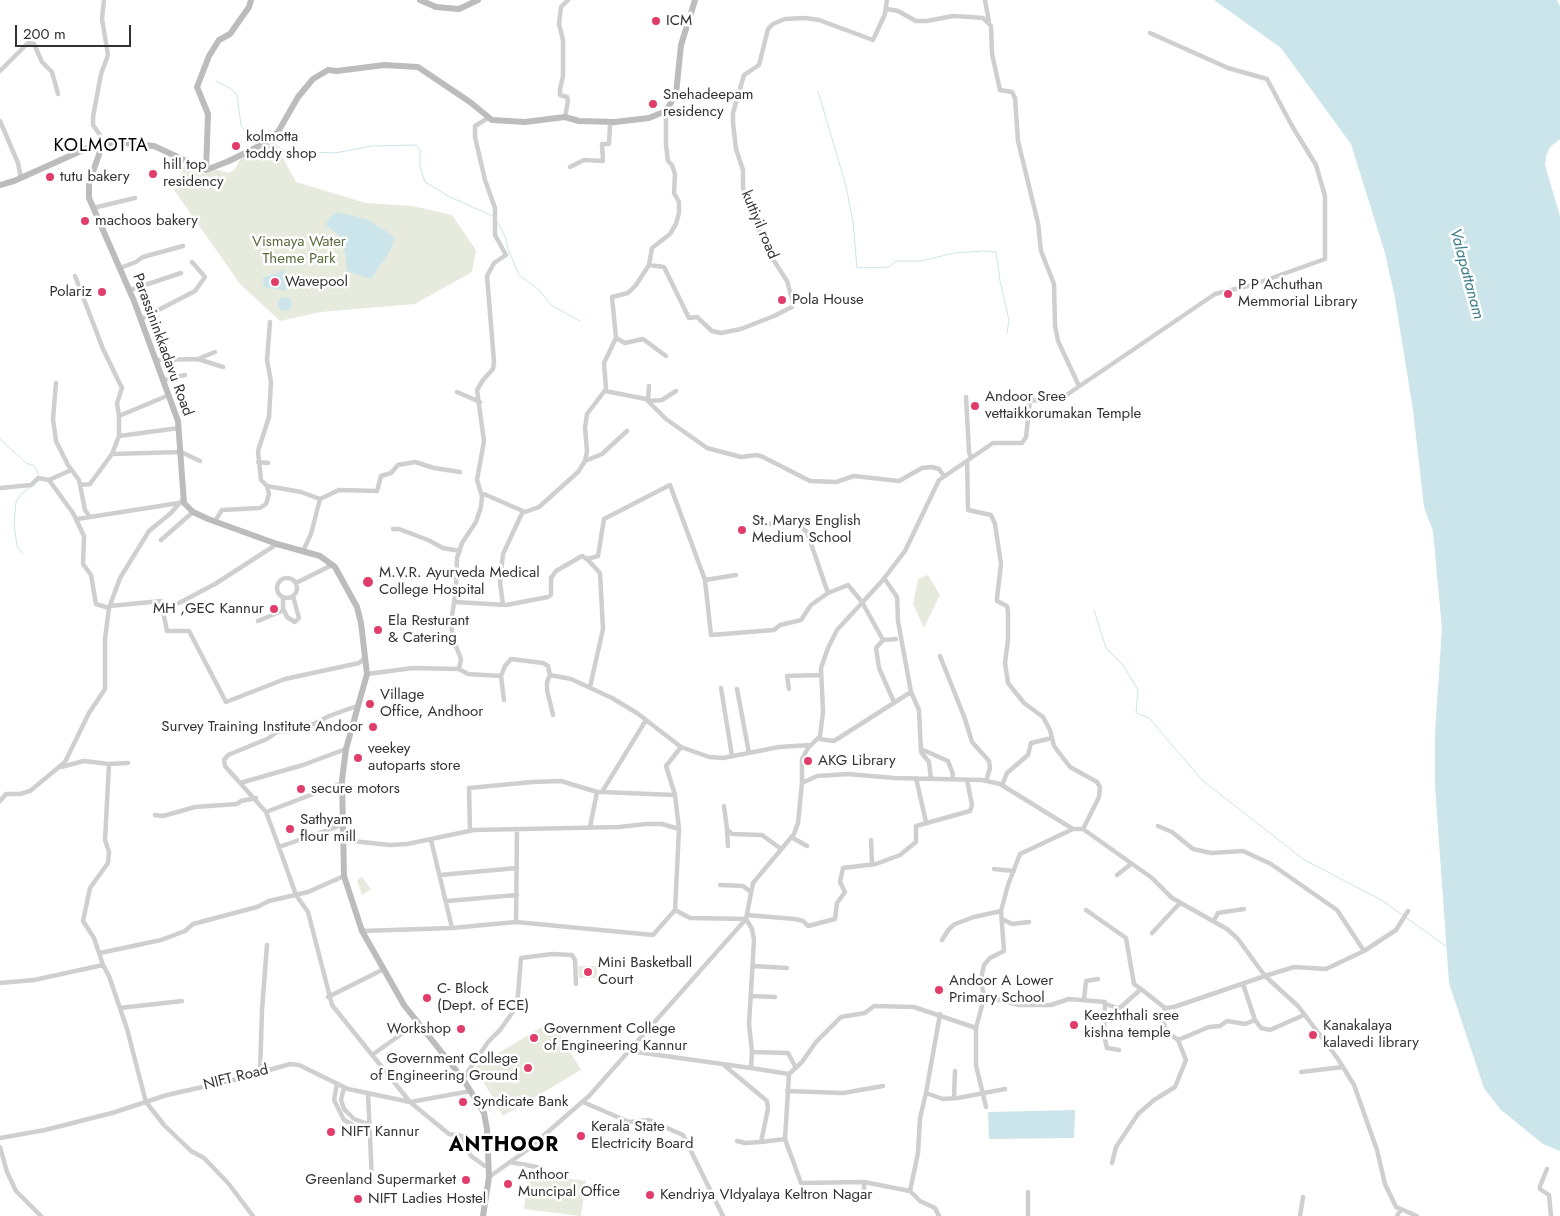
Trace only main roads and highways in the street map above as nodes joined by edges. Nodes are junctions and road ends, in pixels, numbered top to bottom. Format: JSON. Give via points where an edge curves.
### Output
{"nodes":[{"id":1,"x":251,"y":0,"type":"edge"},
{"id":2,"x":420,"y":0,"type":"edge"},
{"id":3,"x":478,"y":0,"type":"edge"},
{"id":4,"x":694,"y":0,"type":"edge"},
{"id":5,"x":102,"y":146,"type":"junction"},
{"id":6,"x":206,"y":170,"type":"junction"},
{"id":7,"x":0,"y":185,"type":"edge"},
{"id":8,"x":483,"y":1216,"type":"edge"}],
"edges":[{"from":1,"to":6,"type":"main road","via":[[250,7],[230,34],[218,40],[197,87],[208,114]]},
{"from":2,"to":3,"type":"main road","via":[[436,7],[459,9]]},
{"from":4,"to":6,"type":"main road","via":[[682,45],[676,94],[666,111],[649,118],[615,122],[579,121],[565,116],[525,122],[492,120],[418,67],[384,65],[328,70],[313,79],[298,96],[278,132],[265,143]]},
{"from":5,"to":6,"type":"main road","via":[[121,142],[154,146]]},
{"from":5,"to":7,"type":"main road","via":[[98,144],[81,150]]},
{"from":5,"to":8,"type":"main road","name":"Parassininkkadavu Road","via":[[89,183],[88,198],[130,290],[169,395],[179,428],[182,501],[193,512],[215,521],[320,556],[343,578],[357,608],[366,674],[346,749],[342,783],[344,876],[362,931],[404,1005],[463,1079],[484,1113],[489,1177]]}]}
